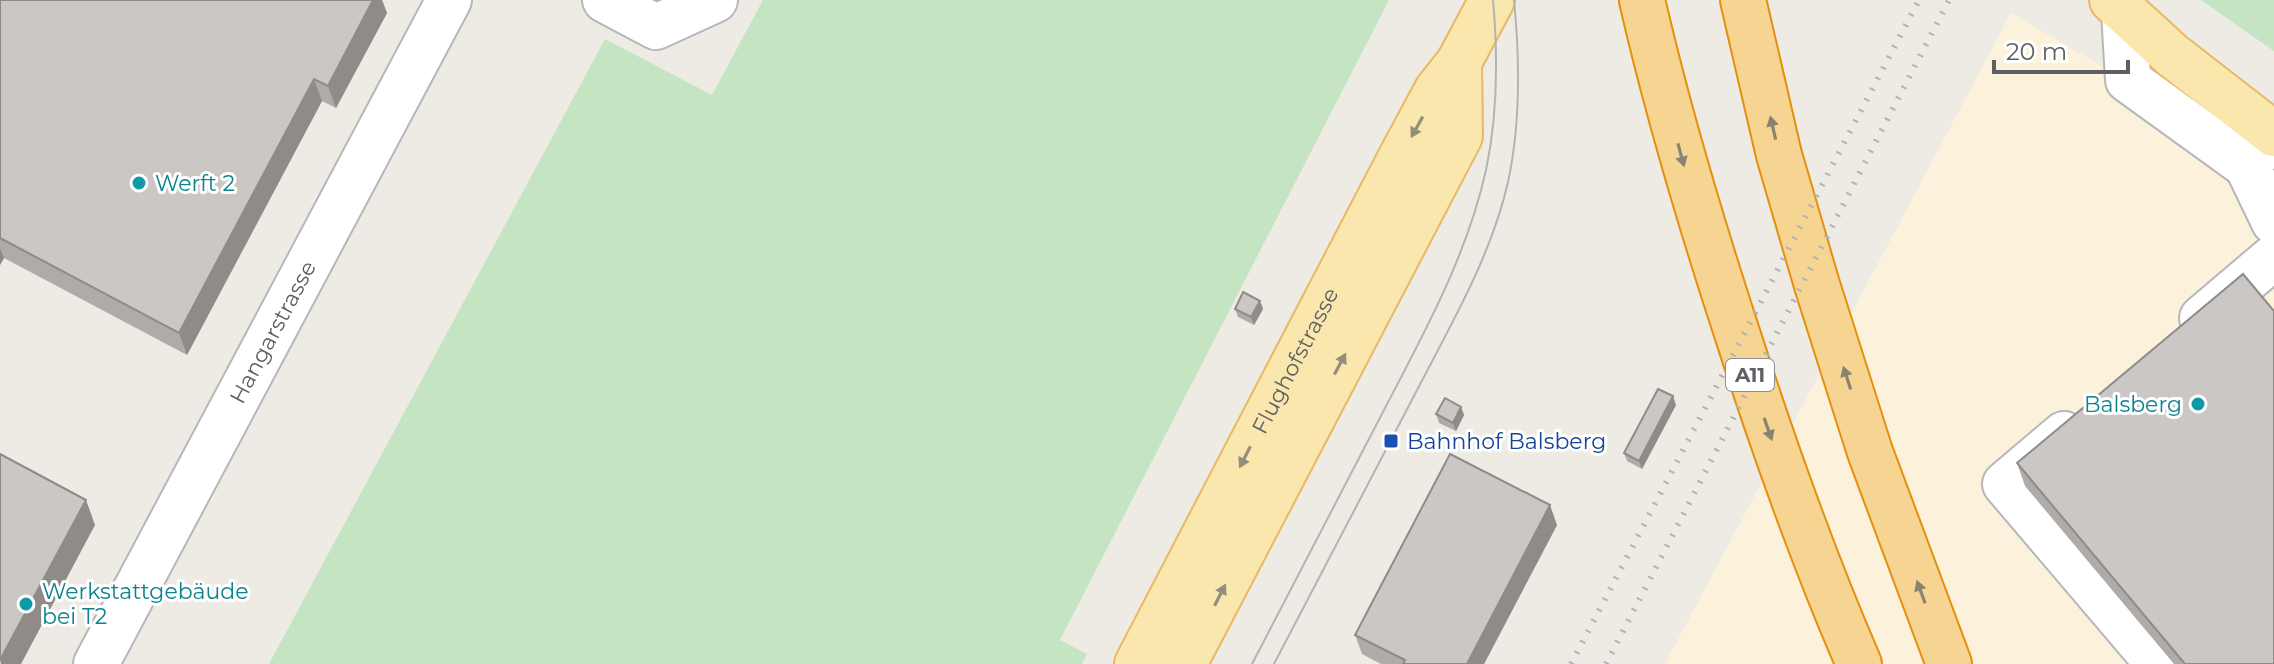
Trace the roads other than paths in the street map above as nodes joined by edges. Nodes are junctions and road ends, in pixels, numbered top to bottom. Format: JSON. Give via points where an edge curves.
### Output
{"nodes":[{"id":1,"x":449,"y":0,"type":"edge"},
{"id":2,"x":605,"y":0,"type":"edge"},
{"id":3,"x":715,"y":0,"type":"edge"},
{"id":4,"x":1492,"y":0,"type":"edge"},
{"id":5,"x":1642,"y":0,"type":"edge"},
{"id":6,"x":1743,"y":0,"type":"edge"},
{"id":7,"x":2118,"y":6,"type":"edge"},
{"id":8,"x":1459,"y":62,"type":"junction"},
{"id":9,"x":2265,"y":145,"type":"edge"},
{"id":10,"x":2274,"y":222,"type":"edge"},
{"id":11,"x":2274,"y":257,"type":"edge"},
{"id":12,"x":2169,"y":346,"type":"edge"},
{"id":13,"x":2098,"y":405,"type":"edge"},
{"id":14,"x":96,"y":664,"type":"edge"},
{"id":15,"x":1137,"y":664,"type":"edge"},
{"id":16,"x":1184,"y":664,"type":"edge"},
{"id":17,"x":1859,"y":664,"type":"edge"},
{"id":18,"x":1949,"y":664,"type":"edge"},
{"id":19,"x":2158,"y":664,"type":"edge"}],
"edges":[{"from":1,"to":14,"type":"lane","name":"Hangarstrasse"},
{"from":2,"to":3,"type":"lane","via":[[656,27]]},
{"from":4,"to":8,"type":"main road","name":"Flughofstrasse"},
{"from":5,"to":17,"type":"highway","number":"A11","one_way":true,"via":[[1693,198],[1757,395]]},
{"from":18,"to":6,"type":"highway","one_way":true,"via":[[1870,452],[1817,285],[1779,155]]},
{"from":7,"to":9,"type":"main road"},
{"from":8,"to":15,"type":"main road","name":"Flughofstrasse","one_way":true,"via":[[1437,90],[1402,155]]},
{"from":16,"to":8,"type":"main road","name":"Flughofstrasse","one_way":true,"via":[[1460,136]]},
{"from":9,"to":10,"type":"lane"},
{"from":11,"to":12,"type":"lane"},
{"from":13,"to":19,"type":"lane","via":[[2005,484]]}]}
